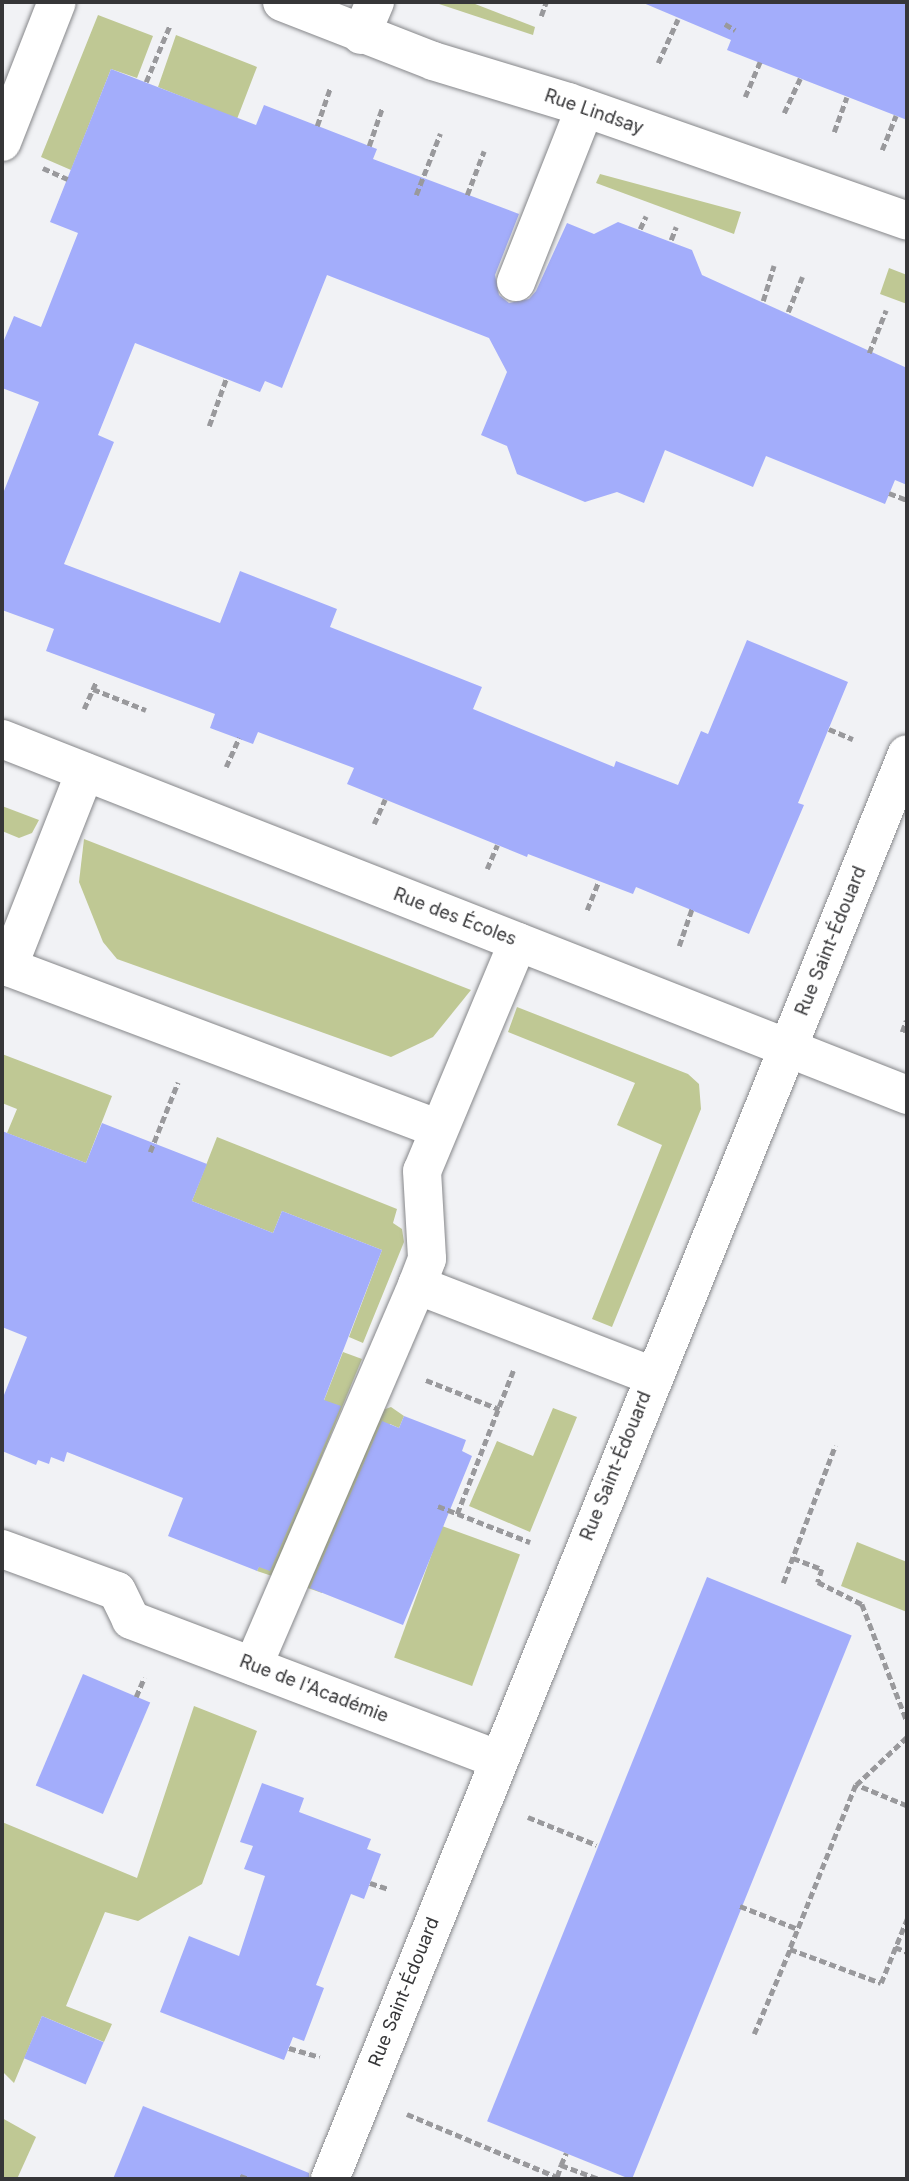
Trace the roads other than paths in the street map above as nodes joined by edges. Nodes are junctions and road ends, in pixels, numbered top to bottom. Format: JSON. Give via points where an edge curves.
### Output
{"nodes":[{"id":1,"x":57,"y":2,"type":"edge"},
{"id":2,"x":282,"y":2,"type":"edge"},
{"id":3,"x":368,"y":18,"type":"edge"},
{"id":4,"x":585,"y":108,"type":"junction"},
{"id":5,"x":2,"y":142,"type":"edge"},
{"id":6,"x":907,"y":221,"type":"edge"},
{"id":7,"x":516,"y":282,"type":"dead end"},
{"id":8,"x":2,"y":739,"type":"edge"},
{"id":9,"x":907,"y":754,"type":"edge"},
{"id":10,"x":85,"y":772,"type":"junction"},
{"id":11,"x":518,"y":942,"type":"junction"},
{"id":12,"x":787,"y":1047,"type":"junction"},
{"id":13,"x":907,"y":1095,"type":"edge"},
{"id":14,"x":439,"y":1129,"type":"junction"},
{"id":15,"x":417,"y":1285,"type":"junction"},
{"id":16,"x":653,"y":1376,"type":"junction"},
{"id":17,"x":2,"y":1549,"type":"edge"},
{"id":18,"x":253,"y":1666,"type":"junction"},
{"id":19,"x":497,"y":1759,"type":"junction"},
{"id":20,"x":330,"y":2179,"type":"edge"}],
"edges":[{"from":1,"to":5,"type":"street"},
{"from":2,"to":3,"type":"street","name":"Rue Lindsay"},
{"from":3,"to":4,"type":"street","name":"Rue Lindsay"},
{"from":4,"to":6,"type":"street","name":"Rue Lindsay"},
{"from":4,"to":7,"type":"street"},
{"from":8,"to":10,"type":"street","name":"Rue des Écoles"},
{"from":9,"to":12,"type":"street","name":"Rue Saint-Édouard"},
{"from":10,"to":11,"type":"street","name":"Rue des Écoles"},
{"from":10,"to":14,"type":"street","via":[[8,967]]},
{"from":11,"to":12,"type":"street","name":"Rue des Écoles"},
{"from":11,"to":14,"type":"street"},
{"from":12,"to":13,"type":"street","name":"Rue des Écoles"},
{"from":12,"to":16,"type":"street","name":"Rue Saint-Édouard"},
{"from":14,"to":15,"type":"street","via":[[422,1171],[426,1259]]},
{"from":15,"to":16,"type":"street"},
{"from":15,"to":18,"type":"street"},
{"from":16,"to":19,"type":"street","name":"Rue Saint-Édouard"},
{"from":17,"to":18,"type":"street","name":"Rue de l'Académie","via":[[117,1591],[131,1620]]},
{"from":18,"to":19,"type":"street","name":"Rue de l'Académie"},
{"from":19,"to":20,"type":"street","name":"Rue Saint-Édouard"}]}
